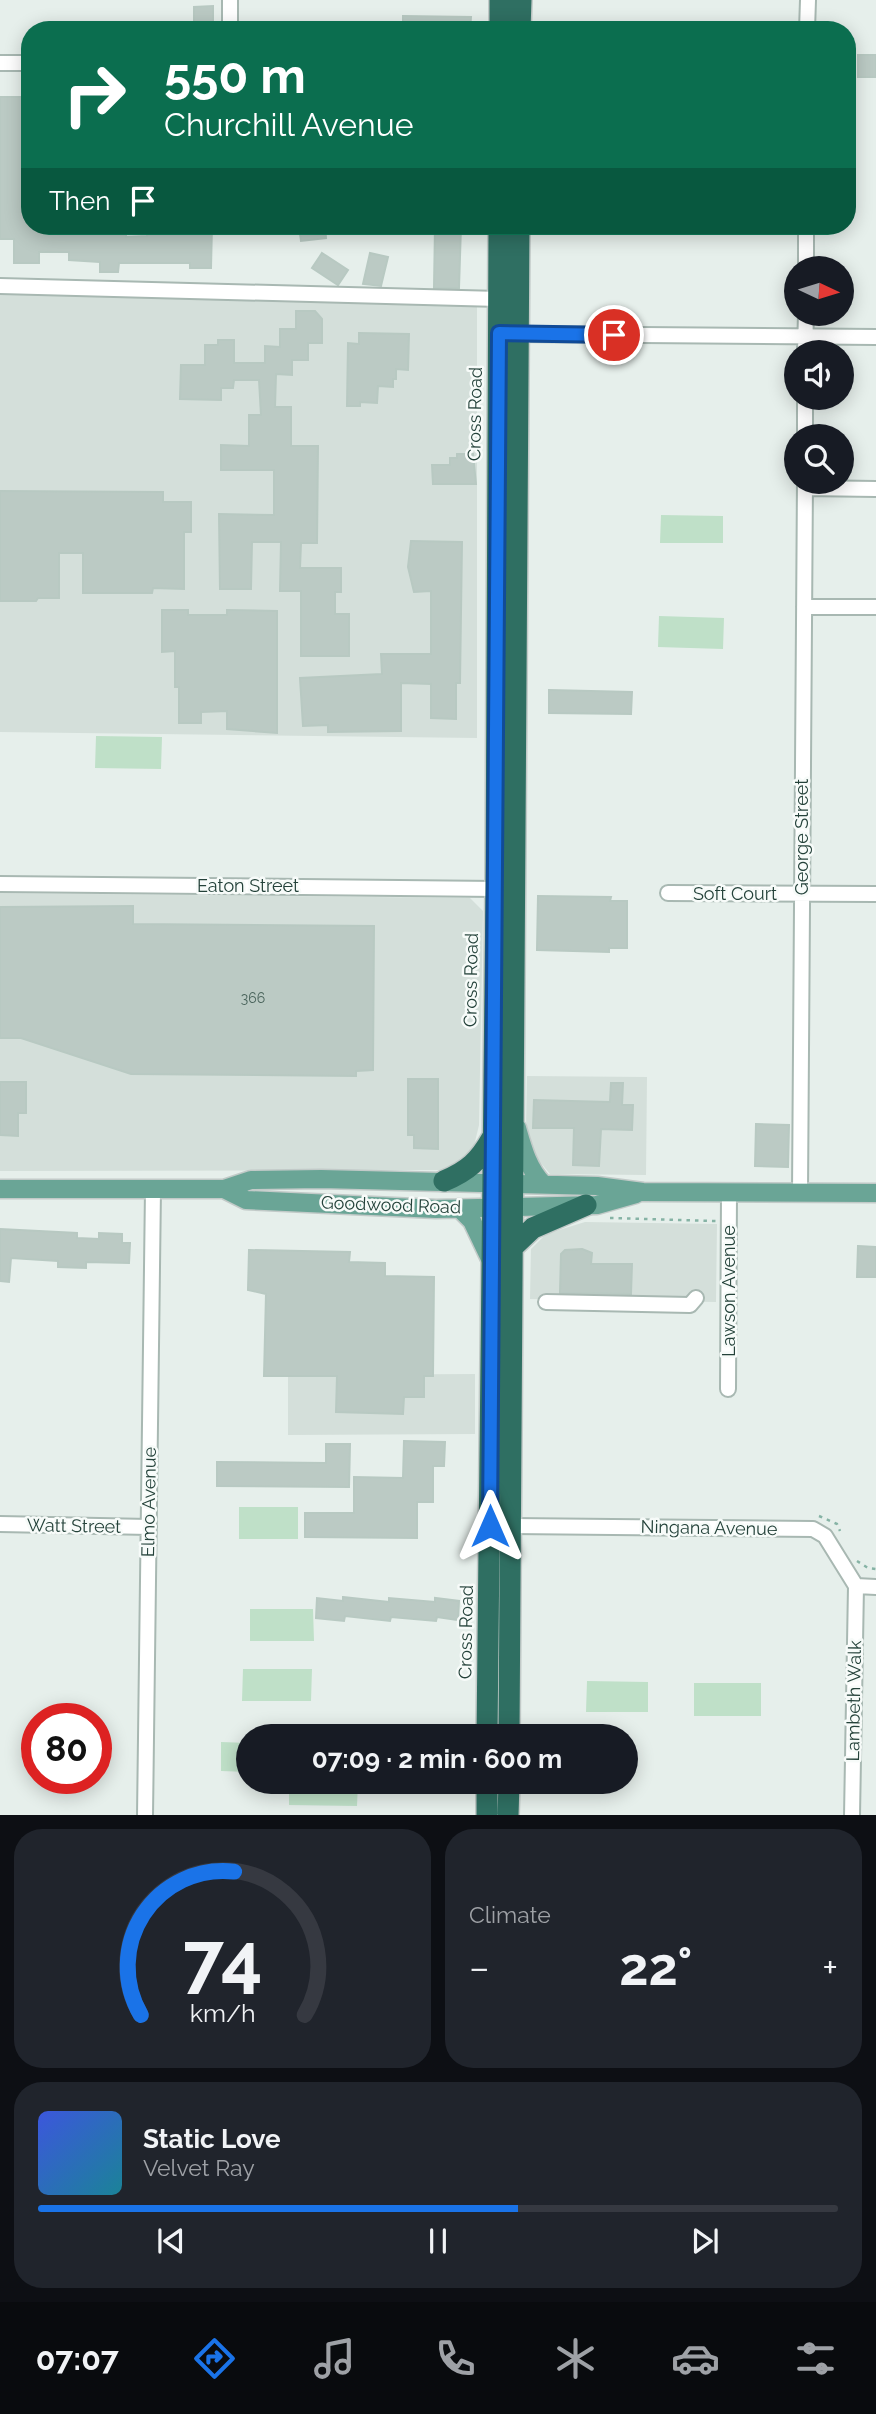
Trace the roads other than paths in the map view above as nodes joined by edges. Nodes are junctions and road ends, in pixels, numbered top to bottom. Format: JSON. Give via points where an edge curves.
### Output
{"nodes":[{"id":1,"x":230,"y":0,"type":"edge"},
{"id":2,"x":500,"y":0,"type":"edge"},
{"id":3,"x":521,"y":0,"type":"edge"},
{"id":4,"x":808,"y":0,"type":"edge"},
{"id":5,"x":230,"y":21,"type":"edge"},
{"id":6,"x":500,"y":21,"type":"edge"},
{"id":7,"x":520,"y":21,"type":"edge"},
{"id":8,"x":807,"y":21,"type":"edge"},
{"id":9,"x":0,"y":63,"type":"edge"},
{"id":10,"x":21,"y":63,"type":"edge"},
{"id":11,"x":499,"y":235,"type":"edge"},
{"id":12,"x":518,"y":235,"type":"edge"},
{"id":13,"x":806,"y":235,"type":"edge"},
{"id":14,"x":806,"y":256,"type":"edge"},
{"id":15,"x":0,"y":286,"type":"edge"},
{"id":16,"x":499,"y":299,"type":"junction"},
{"id":17,"x":805,"y":326,"type":"edge"},
{"id":18,"x":509,"y":334,"type":"junction"},
{"id":19,"x":805,"y":336,"type":"junction"},
{"id":20,"x":876,"y":337,"type":"edge"},
{"id":21,"x":805,"y":340,"type":"edge"},
{"id":22,"x":854,"y":488,"type":"edge"},
{"id":23,"x":876,"y":489,"type":"edge"},
{"id":24,"x":805,"y":494,"type":"edge"},
{"id":25,"x":804,"y":607,"type":"junction"},
{"id":26,"x":876,"y":607,"type":"edge"},
{"id":27,"x":0,"y":884,"type":"edge"},
{"id":28,"x":505,"y":889,"type":"junction"},
{"id":29,"x":668,"y":893,"type":"dead end"},
{"id":30,"x":802,"y":894,"type":"junction"},
{"id":31,"x":876,"y":894,"type":"edge"},
{"id":32,"x":513,"y":1111,"type":"junction"},
{"id":33,"x":492,"y":1138,"type":"junction"},
{"id":34,"x":444,"y":1181,"type":"junction"},
{"id":35,"x":503,"y":1183,"type":"junction"},
{"id":36,"x":543,"y":1184,"type":"junction"},
{"id":37,"x":0,"y":1189,"type":"edge"},
{"id":38,"x":153,"y":1189,"type":"junction"},
{"id":39,"x":224,"y":1189,"type":"junction"},
{"id":40,"x":643,"y":1192,"type":"junction"},
{"id":41,"x":800,"y":1192,"type":"junction"},
{"id":42,"x":729,"y":1193,"type":"junction"},
{"id":43,"x":876,"y":1193,"type":"edge"},
{"id":44,"x":586,"y":1205,"type":"junction"},
{"id":45,"x":502,"y":1207,"type":"junction"},
{"id":46,"x":459,"y":1208,"type":"junction"},
{"id":47,"x":513,"y":1247,"type":"junction"},
{"id":48,"x":492,"y":1263,"type":"junction"},
{"id":49,"x":696,"y":1298,"type":"dead end"},
{"id":50,"x":546,"y":1302,"type":"dead end"},
{"id":51,"x":728,"y":1389,"type":"dead end"},
{"id":52,"x":0,"y":1524,"type":"edge"},
{"id":53,"x":490,"y":1526,"type":"junction"},
{"id":54,"x":512,"y":1526,"type":"junction"},
{"id":55,"x":149,"y":1527,"type":"junction"},
{"id":56,"x":856,"y":1586,"type":"junction"},
{"id":57,"x":876,"y":1587,"type":"edge"},
{"id":58,"x":488,"y":1724,"type":"edge"},
{"id":59,"x":509,"y":1724,"type":"edge"},
{"id":60,"x":487,"y":1794,"type":"edge"},
{"id":61,"x":509,"y":1794,"type":"edge"},
{"id":62,"x":145,"y":1815,"type":"edge"},
{"id":63,"x":486,"y":1815,"type":"edge"},
{"id":64,"x":508,"y":1815,"type":"edge"},
{"id":65,"x":852,"y":1815,"type":"edge"}],
"edges":[{"from":1,"to":5,"type":"street"},
{"from":2,"to":6,"type":"highway"},
{"from":3,"to":7,"type":"highway"},
{"from":4,"to":8,"type":"street"},
{"from":9,"to":10,"type":"street"},
{"from":11,"to":16,"type":"highway","name":"Cross Road"},
{"from":12,"to":18,"type":"highway","name":"Cross Road"},
{"from":13,"to":14,"type":"street"},
{"from":15,"to":16,"type":"street"},
{"from":16,"to":18,"type":"highway","name":"Cross Road"},
{"from":17,"to":19,"type":"street"},
{"from":18,"to":19,"type":"street"},
{"from":18,"to":28,"type":"highway","name":"Cross Road"},
{"from":19,"to":20,"type":"street"},
{"from":19,"to":21,"type":"street"},
{"from":22,"to":23,"type":"street"},
{"from":24,"to":25,"type":"street","name":"George Street"},
{"from":25,"to":26,"type":"street"},
{"from":25,"to":30,"type":"street","name":"George Street"},
{"from":27,"to":28,"type":"street","name":"Eaton Street"},
{"from":28,"to":32,"type":"highway","name":"Cross Road"},
{"from":28,"to":33,"type":"highway","name":"Cross Road"},
{"from":29,"to":30,"type":"street","name":"Soft Court"},
{"from":30,"to":31,"type":"street","name":"Soft Court"},
{"from":30,"to":41,"type":"street","name":"George Street"},
{"from":32,"to":35,"type":"highway","name":"Cross Road"},
{"from":32,"to":36,"type":"main road","via":[[524,1153]]},
{"from":33,"to":34,"type":"highway","via":[[467,1171]]},
{"from":33,"to":35,"type":"highway","name":"Cross Road"},
{"from":34,"to":35,"type":"main road","name":"Goodwood Road"},
{"from":34,"to":39,"type":"main road","name":"Goodwood Road","via":[[251,1180]]},
{"from":35,"to":36,"type":"main road","name":"Goodwood Road"},
{"from":35,"to":45,"type":"highway","name":"Cross Road"},
{"from":36,"to":40,"type":"main road","name":"Goodwood Road"},
{"from":37,"to":38,"type":"main road","name":"Goodwood Road"},
{"from":38,"to":39,"type":"main road","name":"Goodwood Road"},
{"from":38,"to":55,"type":"street","name":"Elmo Avenue"},
{"from":39,"to":46,"type":"main road","name":"Goodwood Road","via":[[257,1201]]},
{"from":40,"to":42,"type":"main road","name":"Goodwood Road"},
{"from":40,"to":44,"type":"main road","name":"Goodwood Road"},
{"from":41,"to":42,"type":"main road","name":"Goodwood Road"},
{"from":41,"to":43,"type":"main road","name":"Goodwood Road"},
{"from":42,"to":51,"type":"street","name":"Lawson Avenue"},
{"from":44,"to":45,"type":"main road","name":"Goodwood Road"},
{"from":44,"to":47,"type":"highway","via":[[533,1228]]},
{"from":45,"to":46,"type":"main road","name":"Goodwood Road"},
{"from":45,"to":47,"type":"highway","name":"Cross Road"},
{"from":45,"to":48,"type":"highway","name":"Cross Road"},
{"from":46,"to":48,"type":"main road","via":[[472,1221]]},
{"from":47,"to":54,"type":"highway","name":"Cross Road"},
{"from":48,"to":53,"type":"highway","name":"Cross Road"},
{"from":49,"to":50,"type":"street","via":[[690,1305]]},
{"from":52,"to":55,"type":"street","name":"Watt Street"},
{"from":53,"to":54,"type":"highway"},
{"from":53,"to":58,"type":"highway","name":"Cross Road"},
{"from":54,"to":56,"type":"street","name":"Ningana Avenue","via":[[813,1530],[825,1536]]},
{"from":54,"to":59,"type":"highway","name":"Cross Road"},
{"from":55,"to":62,"type":"street","name":"Elmo Avenue"},
{"from":56,"to":57,"type":"street"},
{"from":56,"to":65,"type":"street","name":"Lambeth Walk"},
{"from":60,"to":63,"type":"highway"},
{"from":61,"to":64,"type":"highway"}]}
